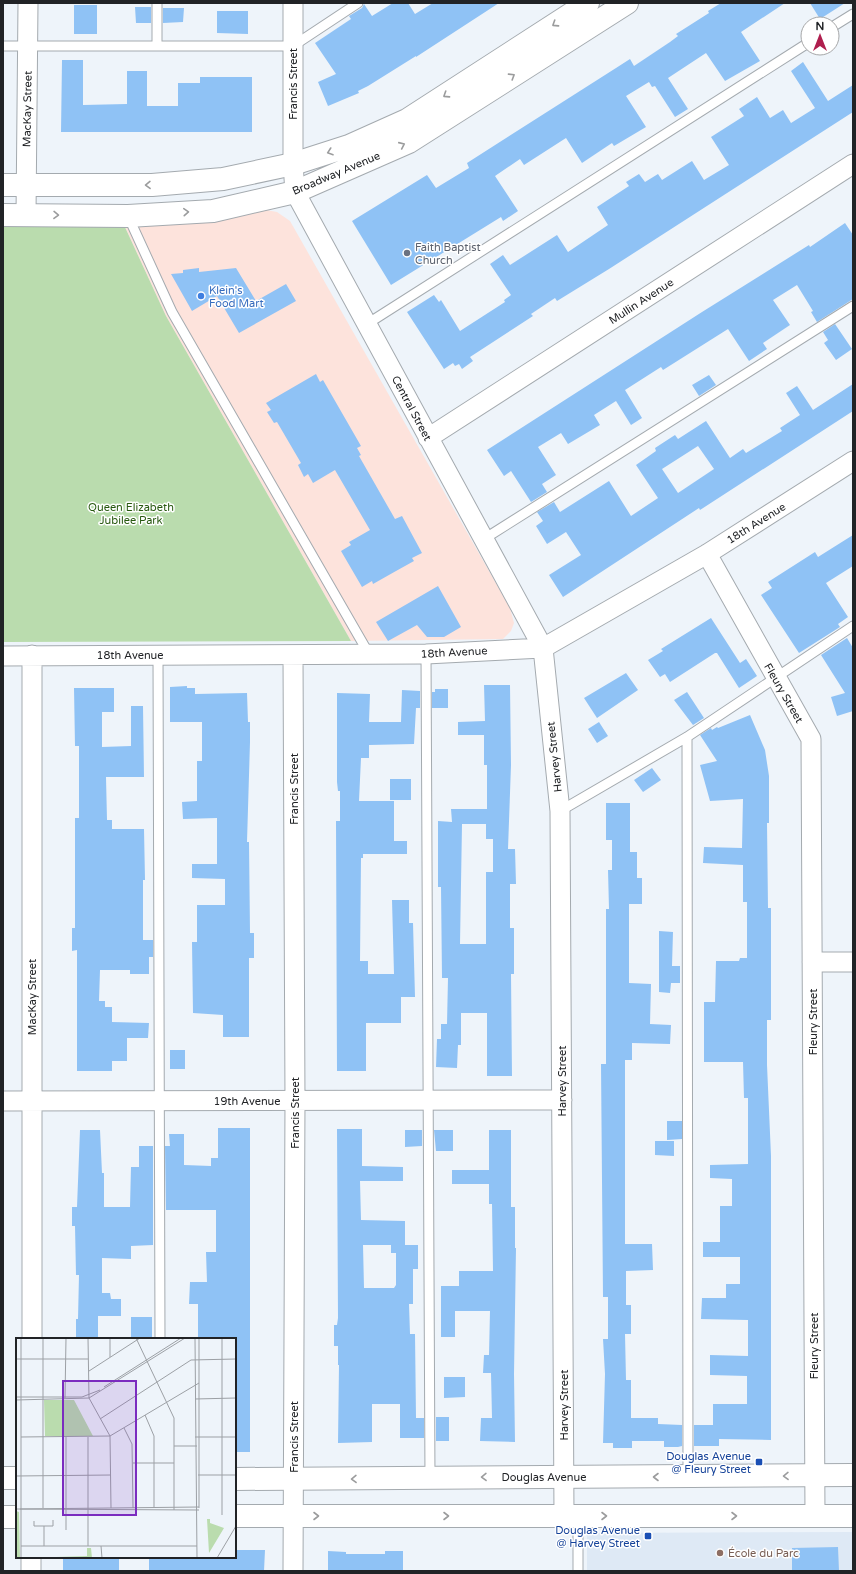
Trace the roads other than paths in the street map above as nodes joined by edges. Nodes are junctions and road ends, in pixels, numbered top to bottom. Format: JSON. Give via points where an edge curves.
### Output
{"nodes":[{"id":1,"x":28,"y":3,"type":"edge"},
{"id":2,"x":157,"y":3,"type":"edge"},
{"id":3,"x":293,"y":3,"type":"edge"},
{"id":4,"x":358,"y":3,"type":"edge"},
{"id":5,"x":588,"y":3,"type":"edge"},
{"id":6,"x":628,"y":3,"type":"edge"},
{"id":7,"x":853,"y":14,"type":"edge"},
{"id":8,"x":840,"y":22,"type":"edge"},
{"id":9,"x":3,"y":46,"type":"edge"},
{"id":10,"x":28,"y":46,"type":"junction"},
{"id":11,"x":157,"y":46,"type":"junction"},
{"id":12,"x":293,"y":46,"type":"junction"},
{"id":13,"x":800,"y":48,"type":"edge"},
{"id":14,"x":531,"y":52,"type":"junction"},
{"id":15,"x":293,"y":164,"type":"junction"},
{"id":16,"x":853,"y":164,"type":"edge"},
{"id":17,"x":3,"y":186,"type":"edge"},
{"id":18,"x":26,"y":186,"type":"junction"},
{"id":19,"x":296,"y":192,"type":"junction"},
{"id":20,"x":3,"y":215,"type":"edge"},
{"id":21,"x":26,"y":215,"type":"junction"},
{"id":22,"x":128,"y":216,"type":"junction"},
{"id":23,"x":853,"y":306,"type":"edge"},
{"id":24,"x":367,"y":324,"type":"junction"},
{"id":25,"x":428,"y":438,"type":"junction"},
{"id":26,"x":853,"y":461,"type":"edge"},
{"id":27,"x":484,"y":539,"type":"junction"},
{"id":28,"x":707,"y":554,"type":"junction"},
{"id":29,"x":853,"y":626,"type":"edge"},
{"id":30,"x":542,"y":648,"type":"junction"},
{"id":31,"x":369,"y":654,"type":"junction"},
{"id":32,"x":426,"y":654,"type":"junction"},
{"id":33,"x":32,"y":655,"type":"junction"},
{"id":34,"x":3,"y":656,"type":"edge"},
{"id":35,"x":158,"y":656,"type":"junction"},
{"id":36,"x":293,"y":656,"type":"junction"},
{"id":37,"x":775,"y":678,"type":"junction"},
{"id":38,"x":687,"y":737,"type":"junction"},
{"id":39,"x":560,"y":811,"type":"junction"},
{"id":40,"x":812,"y":962,"type":"junction"},
{"id":41,"x":853,"y":962,"type":"edge"},
{"id":42,"x":427,"y":1100,"type":"junction"},
{"id":43,"x":562,"y":1100,"type":"junction"},
{"id":44,"x":3,"y":1101,"type":"edge"},
{"id":45,"x":32,"y":1101,"type":"junction"},
{"id":46,"x":158,"y":1101,"type":"junction"},
{"id":47,"x":296,"y":1101,"type":"junction"},
{"id":48,"x":32,"y":1338,"type":"edge"},
{"id":49,"x":160,"y":1338,"type":"edge"},
{"id":50,"x":815,"y":1475,"type":"junction"},
{"id":51,"x":853,"y":1475,"type":"edge"},
{"id":52,"x":564,"y":1476,"type":"junction"},
{"id":53,"x":688,"y":1477,"type":"junction"},
{"id":54,"x":3,"y":1478,"type":"edge"},
{"id":55,"x":16,"y":1478,"type":"edge"},
{"id":56,"x":430,"y":1478,"type":"junction"},
{"id":57,"x":236,"y":1479,"type":"edge"},
{"id":58,"x":293,"y":1480,"type":"junction"},
{"id":59,"x":571,"y":1515,"type":"junction"},
{"id":60,"x":236,"y":1516,"type":"edge"},
{"id":61,"x":293,"y":1516,"type":"junction"},
{"id":62,"x":815,"y":1516,"type":"junction"},
{"id":63,"x":853,"y":1516,"type":"edge"},
{"id":64,"x":3,"y":1517,"type":"edge"},
{"id":65,"x":16,"y":1517,"type":"edge"},
{"id":66,"x":32,"y":1558,"type":"edge"},
{"id":67,"x":31,"y":1571,"type":"edge"},
{"id":68,"x":294,"y":1571,"type":"edge"},
{"id":69,"x":578,"y":1571,"type":"edge"}],
"edges":[{"from":1,"to":10,"type":"street","name":"MacKay Street"},
{"from":2,"to":11,"type":"lane"},
{"from":3,"to":12,"type":"street","name":"Francis Street"},
{"from":4,"to":12,"type":"lane"},
{"from":5,"to":14,"type":"street","name":"Broadway Avenue","one_way":true},
{"from":6,"to":14,"type":"street","name":"Broadway Avenue"},
{"from":7,"to":8,"type":"lane"},
{"from":9,"to":10,"type":"lane"},
{"from":10,"to":11,"type":"lane"},
{"from":10,"to":18,"type":"street","name":"MacKay Street"},
{"from":11,"to":12,"type":"lane"},
{"from":12,"to":15,"type":"street","name":"Francis Street"},
{"from":13,"to":24,"type":"lane"},
{"from":14,"to":15,"type":"street","name":"Broadway Avenue","one_way":true,"via":[[406,120],[349,146]]},
{"from":19,"to":14,"type":"street","name":"Broadway Avenue","one_way":true,"via":[[410,142]]},
{"from":15,"to":18,"type":"street","name":"Broadway Avenue","one_way":true,"via":[[223,179],[160,184]]},
{"from":15,"to":19,"type":"street","name":"Central Street"},
{"from":16,"to":25,"type":"street","name":"Mullin Avenue"},
{"from":17,"to":18,"type":"street","name":"Broadway Avenue"},
{"from":18,"to":21,"type":"street","name":"MacKay Street"},
{"from":22,"to":19,"type":"street","name":"Broadway Avenue","one_way":true,"via":[[213,210]]},
{"from":19,"to":24,"type":"street","name":"Central Street"},
{"from":20,"to":21,"type":"street","name":"Broadway Avenue"},
{"from":21,"to":22,"type":"street","name":"Broadway Avenue","one_way":true},
{"from":22,"to":31,"type":"lane","via":[[172,312]]},
{"from":23,"to":27,"type":"lane"},
{"from":24,"to":25,"type":"street","name":"Central Street"},
{"from":25,"to":27,"type":"street","name":"Central Street"},
{"from":26,"to":28,"type":"street","name":"18th Avenue"},
{"from":27,"to":30,"type":"street","name":"Central Street"},
{"from":28,"to":30,"type":"street","name":"18th Avenue"},
{"from":28,"to":37,"type":"street","name":"Fleury Street"},
{"from":29,"to":37,"type":"lane"},
{"from":30,"to":32,"type":"street","name":"18th Avenue"},
{"from":30,"to":39,"type":"street","name":"Harvey Street"},
{"from":31,"to":32,"type":"street","name":"18th Avenue"},
{"from":31,"to":36,"type":"street","name":"18th Avenue"},
{"from":32,"to":42,"type":"lane"},
{"from":33,"to":34,"type":"street","name":"18th Avenue"},
{"from":33,"to":35,"type":"street","name":"18th Avenue"},
{"from":33,"to":45,"type":"street","name":"MacKay Street"},
{"from":35,"to":36,"type":"street","name":"18th Avenue"},
{"from":35,"to":46,"type":"lane"},
{"from":36,"to":47,"type":"street","name":"Francis Street"},
{"from":37,"to":38,"type":"lane"},
{"from":37,"to":40,"type":"street","name":"Fleury Street","via":[[811,739]]},
{"from":38,"to":39,"type":"lane"},
{"from":38,"to":53,"type":"lane"},
{"from":39,"to":43,"type":"street","name":"Harvey Street"},
{"from":40,"to":41,"type":"street"},
{"from":40,"to":50,"type":"street","name":"Fleury Street"},
{"from":42,"to":43,"type":"street","name":"19th Avenue"},
{"from":42,"to":47,"type":"street","name":"19th Avenue"},
{"from":42,"to":56,"type":"lane"},
{"from":43,"to":52,"type":"street","name":"Harvey Street"},
{"from":44,"to":45,"type":"street","name":"19th Avenue"},
{"from":45,"to":46,"type":"street","name":"19th Avenue"},
{"from":45,"to":48,"type":"street","name":"MacKay Street"},
{"from":46,"to":47,"type":"street","name":"19th Avenue"},
{"from":46,"to":49,"type":"lane"},
{"from":47,"to":58,"type":"street","name":"Francis Street"},
{"from":50,"to":51,"type":"street","name":"Douglas Avenue"},
{"from":50,"to":53,"type":"street","name":"Douglas Avenue","one_way":true},
{"from":50,"to":62,"type":"street","name":"Fleury Street"},
{"from":53,"to":52,"type":"street","name":"Douglas Avenue","one_way":true},
{"from":52,"to":56,"type":"street","name":"Douglas Avenue","one_way":true},
{"from":52,"to":59,"type":"street","name":"Harvey Street"},
{"from":54,"to":55,"type":"street"},
{"from":56,"to":58,"type":"street","name":"Douglas Avenue","one_way":true},
{"from":57,"to":58,"type":"street","name":"Douglas Avenue"},
{"from":58,"to":61,"type":"street","name":"Francis Street"},
{"from":61,"to":59,"type":"street","one_way":true},
{"from":59,"to":62,"type":"street","one_way":true},
{"from":59,"to":69,"type":"lane"},
{"from":60,"to":61,"type":"street"},
{"from":61,"to":68,"type":"street","name":"Francis Street"},
{"from":62,"to":63,"type":"street"},
{"from":64,"to":65,"type":"street"},
{"from":66,"to":67,"type":"street"}]}
